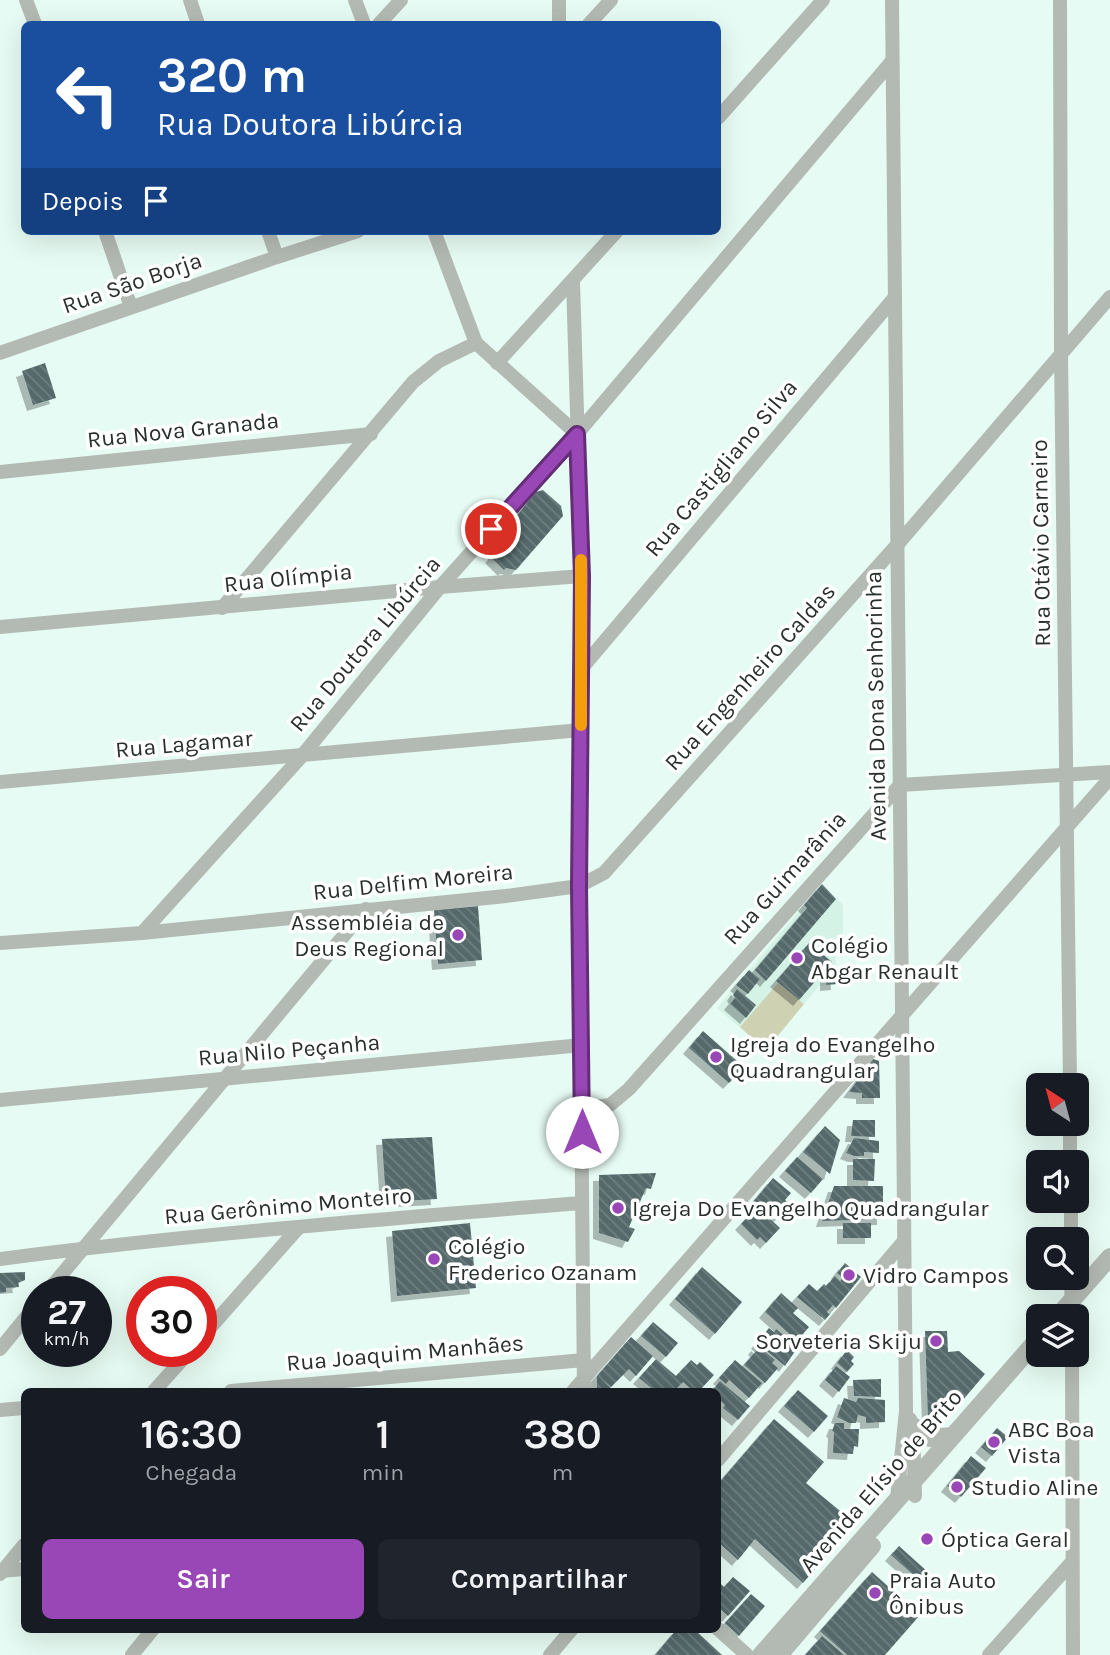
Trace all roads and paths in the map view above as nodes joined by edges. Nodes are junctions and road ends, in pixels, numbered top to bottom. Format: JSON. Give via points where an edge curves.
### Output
{"nodes":[{"id":1,"x":26,"y":0,"type":"edge"},
{"id":2,"x":190,"y":0,"type":"edge"},
{"id":3,"x":355,"y":0,"type":"edge"},
{"id":4,"x":401,"y":0,"type":"edge"},
{"id":5,"x":559,"y":0,"type":"edge"},
{"id":6,"x":611,"y":0,"type":"edge"},
{"id":7,"x":823,"y":0,"type":"edge"},
{"id":8,"x":1059,"y":0,"type":"edge"},
{"id":9,"x":894,"y":2,"type":"edge"},
{"id":10,"x":34,"y":21,"type":"edge"},
{"id":11,"x":197,"y":21,"type":"edge"},
{"id":12,"x":363,"y":21,"type":"edge"},
{"id":13,"x":382,"y":21,"type":"edge"},
{"id":14,"x":559,"y":21,"type":"edge"},
{"id":15,"x":592,"y":21,"type":"edge"},
{"id":16,"x":892,"y":61,"type":"junction"},
{"id":17,"x":721,"y":115,"type":"edge"},
{"id":18,"x":106,"y":235,"type":"edge"},
{"id":19,"x":269,"y":235,"type":"edge"},
{"id":20,"x":346,"y":235,"type":"edge"},
{"id":21,"x":436,"y":235,"type":"edge"},
{"id":22,"x":613,"y":235,"type":"edge"},
{"id":23,"x":277,"y":257,"type":"junction"},
{"id":24,"x":573,"y":281,"type":"junction"},
{"id":25,"x":895,"y":296,"type":"junction"},
{"id":26,"x":1110,"y":297,"type":"edge"},
{"id":27,"x":131,"y":307,"type":"junction"},
{"id":28,"x":476,"y":343,"type":"junction"},
{"id":29,"x":1061,"y":352,"type":"junction"},
{"id":30,"x":0,"y":353,"type":"edge"},
{"id":31,"x":497,"y":363,"type":"junction"},
{"id":32,"x":370,"y":434,"type":"junction"},
{"id":33,"x":577,"y":434,"type":"junction"},
{"id":34,"x":0,"y":472,"type":"edge"},
{"id":35,"x":897,"y":545,"type":"junction"},
{"id":36,"x":582,"y":576,"type":"junction"},
{"id":37,"x":440,"y":587,"type":"junction"},
{"id":38,"x":222,"y":608,"type":"junction"},
{"id":39,"x":0,"y":627,"type":"edge"},
{"id":40,"x":582,"y":668,"type":"junction"},
{"id":41,"x":581,"y":730,"type":"junction"},
{"id":42,"x":301,"y":757,"type":"junction"},
{"id":43,"x":1110,"y":772,"type":"edge"},
{"id":44,"x":1067,"y":775,"type":"junction"},
{"id":45,"x":1110,"y":778,"type":"edge"},
{"id":46,"x":0,"y":782,"type":"edge"},
{"id":47,"x":900,"y":785,"type":"junction"},
{"id":48,"x":1068,"y":827,"type":"junction"},
{"id":49,"x":579,"y":886,"type":"junction"},
{"id":50,"x":366,"y":909,"type":"junction"},
{"id":51,"x":142,"y":933,"type":"junction"},
{"id":52,"x":0,"y":943,"type":"edge"},
{"id":53,"x":902,"y":1017,"type":"junction"},
{"id":54,"x":582,"y":1045,"type":"junction"},
{"id":55,"x":1070,"y":1073,"type":"edge"},
{"id":56,"x":224,"y":1079,"type":"junction"},
{"id":57,"x":0,"y":1100,"type":"edge"},
{"id":58,"x":582,"y":1109,"type":"junction"},
{"id":59,"x":581,"y":1203,"type":"junction"},
{"id":60,"x":299,"y":1227,"type":"junction"},
{"id":61,"x":904,"y":1241,"type":"junction"},
{"id":62,"x":83,"y":1248,"type":"junction"},
{"id":63,"x":1110,"y":1257,"type":"edge"},
{"id":64,"x":0,"y":1259,"type":"edge"},
{"id":65,"x":1110,"y":1273,"type":"edge"},
{"id":66,"x":60,"y":1276,"type":"edge"},
{"id":67,"x":1076,"y":1304,"type":"edge"},
{"id":68,"x":1077,"y":1304,"type":"edge"},
{"id":69,"x":217,"y":1320,"type":"edge"},
{"id":70,"x":21,"y":1323,"type":"edge"},
{"id":71,"x":0,"y":1349,"type":"edge"},
{"id":72,"x":1026,"y":1353,"type":"edge"},
{"id":73,"x":584,"y":1360,"type":"junction"},
{"id":74,"x":176,"y":1367,"type":"edge"},
{"id":75,"x":1026,"y":1367,"type":"edge"},
{"id":76,"x":1072,"y":1367,"type":"edge"},
{"id":77,"x":584,"y":1385,"type":"edge"},
{"id":78,"x":157,"y":1388,"type":"edge"},
{"id":79,"x":264,"y":1388,"type":"edge"},
{"id":80,"x":21,"y":1409,"type":"edge"},
{"id":81,"x":0,"y":1410,"type":"edge"},
{"id":82,"x":910,"y":1418,"type":"junction"},
{"id":83,"x":952,"y":1436,"type":"junction"},
{"id":84,"x":721,"y":1456,"type":"edge"},
{"id":85,"x":908,"y":1492,"type":"junction"},
{"id":86,"x":21,"y":1549,"type":"edge"},
{"id":87,"x":1071,"y":1563,"type":"junction"},
{"id":88,"x":21,"y":1569,"type":"edge"},
{"id":89,"x":1,"y":1572,"type":"edge"},
{"id":90,"x":721,"y":1632,"type":"edge"},
{"id":91,"x":150,"y":1633,"type":"edge"},
{"id":92,"x":569,"y":1633,"type":"edge"},
{"id":93,"x":132,"y":1655,"type":"edge"},
{"id":94,"x":550,"y":1655,"type":"edge"},
{"id":95,"x":747,"y":1655,"type":"edge"},
{"id":96,"x":761,"y":1655,"type":"edge"},
{"id":97,"x":779,"y":1655,"type":"edge"},
{"id":98,"x":989,"y":1655,"type":"edge"},
{"id":99,"x":1073,"y":1655,"type":"edge"}],
"edges":[{"from":1,"to":10,"type":"street"},
{"from":2,"to":11,"type":"street"},
{"from":3,"to":12,"type":"street"},
{"from":4,"to":13,"type":"street"},
{"from":5,"to":14,"type":"street"},
{"from":6,"to":15,"type":"street"},
{"from":7,"to":17,"type":"street"},
{"from":8,"to":29,"type":"street","name":"Rua Otávio Carneiro"},
{"from":9,"to":16,"type":"street","name":"Avenida Dona Senhorinha"},
{"from":16,"to":25,"type":"street","name":"Avenida Dona Senhorinha"},
{"from":16,"to":33,"type":"street","name":"Rua Doutora Libúrcia"},
{"from":18,"to":27,"type":"street"},
{"from":19,"to":23,"type":"street"},
{"from":20,"to":23,"type":"street","name":"Rua São Borja"},
{"from":21,"to":28,"type":"street"},
{"from":22,"to":24,"type":"street"},
{"from":23,"to":27,"type":"street","name":"Rua São Borja"},
{"from":24,"to":31,"type":"street"},
{"from":24,"to":33,"type":"street"},
{"from":25,"to":35,"type":"street","name":"Avenida Dona Senhorinha"},
{"from":25,"to":40,"type":"street","name":"Rua Castigliano Silva"},
{"from":26,"to":29,"type":"street","name":"Rua Engenheiro Caldas"},
{"from":27,"to":30,"type":"street","name":"Rua São Borja"},
{"from":28,"to":31,"type":"street"},
{"from":28,"to":32,"type":"street","via":[[426,369]]},
{"from":29,"to":35,"type":"street","name":"Rua Engenheiro Caldas"},
{"from":29,"to":44,"type":"street","name":"Rua Otávio Carneiro"},
{"from":31,"to":33,"type":"street"},
{"from":32,"to":34,"type":"street","name":"Rua Nova Granada"},
{"from":32,"to":38,"type":"street"},
{"from":33,"to":36,"type":"street"},
{"from":33,"to":37,"type":"street","name":"Rua Doutora Libúrcia"},
{"from":35,"to":47,"type":"street","name":"Avenida Dona Senhorinha"},
{"from":35,"to":49,"type":"street","name":"Rua Engenheiro Caldas","via":[[627,849],[604,873]]},
{"from":36,"to":37,"type":"street","name":"Rua Olímpia"},
{"from":36,"to":40,"type":"street"},
{"from":37,"to":38,"type":"street","name":"Rua Olímpia"},
{"from":37,"to":42,"type":"street","name":"Rua Doutora Libúrcia"},
{"from":38,"to":39,"type":"street","name":"Rua Olímpia"},
{"from":40,"to":41,"type":"street"},
{"from":41,"to":42,"type":"street","name":"Rua Lagamar"},
{"from":41,"to":49,"type":"street"},
{"from":42,"to":46,"type":"street","name":"Rua Lagamar"},
{"from":42,"to":51,"type":"street","name":"Rua Doutora Libúrcia"},
{"from":43,"to":44,"type":"street"},
{"from":44,"to":47,"type":"street"},
{"from":44,"to":48,"type":"street","name":"Rua Otávio Carneiro"},
{"from":45,"to":48,"type":"street"},
{"from":47,"to":53,"type":"street","name":"Avenida Dona Senhorinha"},
{"from":47,"to":58,"type":"street","name":"Rua Guimarânia","via":[[629,1089],[610,1105]]},
{"from":48,"to":53,"type":"street"},
{"from":48,"to":55,"type":"street","name":"Rua Otávio Carneiro"},
{"from":49,"to":50,"type":"street","name":"Rua Delfim Moreira"},
{"from":49,"to":54,"type":"street"},
{"from":50,"to":51,"type":"street","name":"Rua Delfim Moreira"},
{"from":50,"to":56,"type":"street"},
{"from":51,"to":52,"type":"street","name":"Rua Delfim Moreira"},
{"from":53,"to":61,"type":"street","name":"Avenida Dona Senhorinha"},
{"from":53,"to":77,"type":"street"},
{"from":54,"to":56,"type":"street","name":"Rua Nilo Peçanha"},
{"from":54,"to":58,"type":"street"},
{"from":56,"to":57,"type":"street","name":"Rua Nilo Peçanha"},
{"from":56,"to":62,"type":"street"},
{"from":58,"to":59,"type":"street"},
{"from":59,"to":60,"type":"street","name":"Rua Gerônimo Monteiro"},
{"from":59,"to":73,"type":"street"},
{"from":60,"to":62,"type":"street","name":"Rua Gerônimo Monteiro"},
{"from":60,"to":69,"type":"street"},
{"from":61,"to":82,"type":"street","name":"Avenida Dona Senhorinha"},
{"from":61,"to":84,"type":"street"},
{"from":62,"to":64,"type":"street","name":"Rua Gerônimo Monteiro"},
{"from":62,"to":66,"type":"street"},
{"from":63,"to":67,"type":"street"},
{"from":65,"to":68,"type":"street"},
{"from":70,"to":71,"type":"street"},
{"from":72,"to":83,"type":"street","name":"Avenida Elísio de Brito"},
{"from":73,"to":77,"type":"street"},
{"from":73,"to":79,"type":"street","name":"Rua Joaquim Manhães"},
{"from":74,"to":78,"type":"street"},
{"from":75,"to":85,"type":"street","name":"Avenida Elísio de Brito"},
{"from":76,"to":87,"type":"street"},
{"from":80,"to":81,"type":"street"},
{"from":82,"to":83,"type":"street","via":[[930,1438]]},
{"from":82,"to":85,"type":"street","name":"Avenida Dona Senhorinha"},
{"from":82,"to":85,"type":"street","name":"Avenida Dona Senhorinha"},
{"from":83,"to":85,"type":"street","name":"Avenida Elísio de Brito"},
{"from":85,"to":96,"type":"street","name":"Avenida Elísio de Brito"},
{"from":85,"to":97,"type":"street","name":"Avenida Elísio de Brito"},
{"from":86,"to":89,"type":"street"},
{"from":87,"to":98,"type":"street"},
{"from":87,"to":99,"type":"street"},
{"from":88,"to":89,"type":"street"},
{"from":90,"to":95,"type":"street"},
{"from":91,"to":93,"type":"street"},
{"from":92,"to":94,"type":"street"}]}
